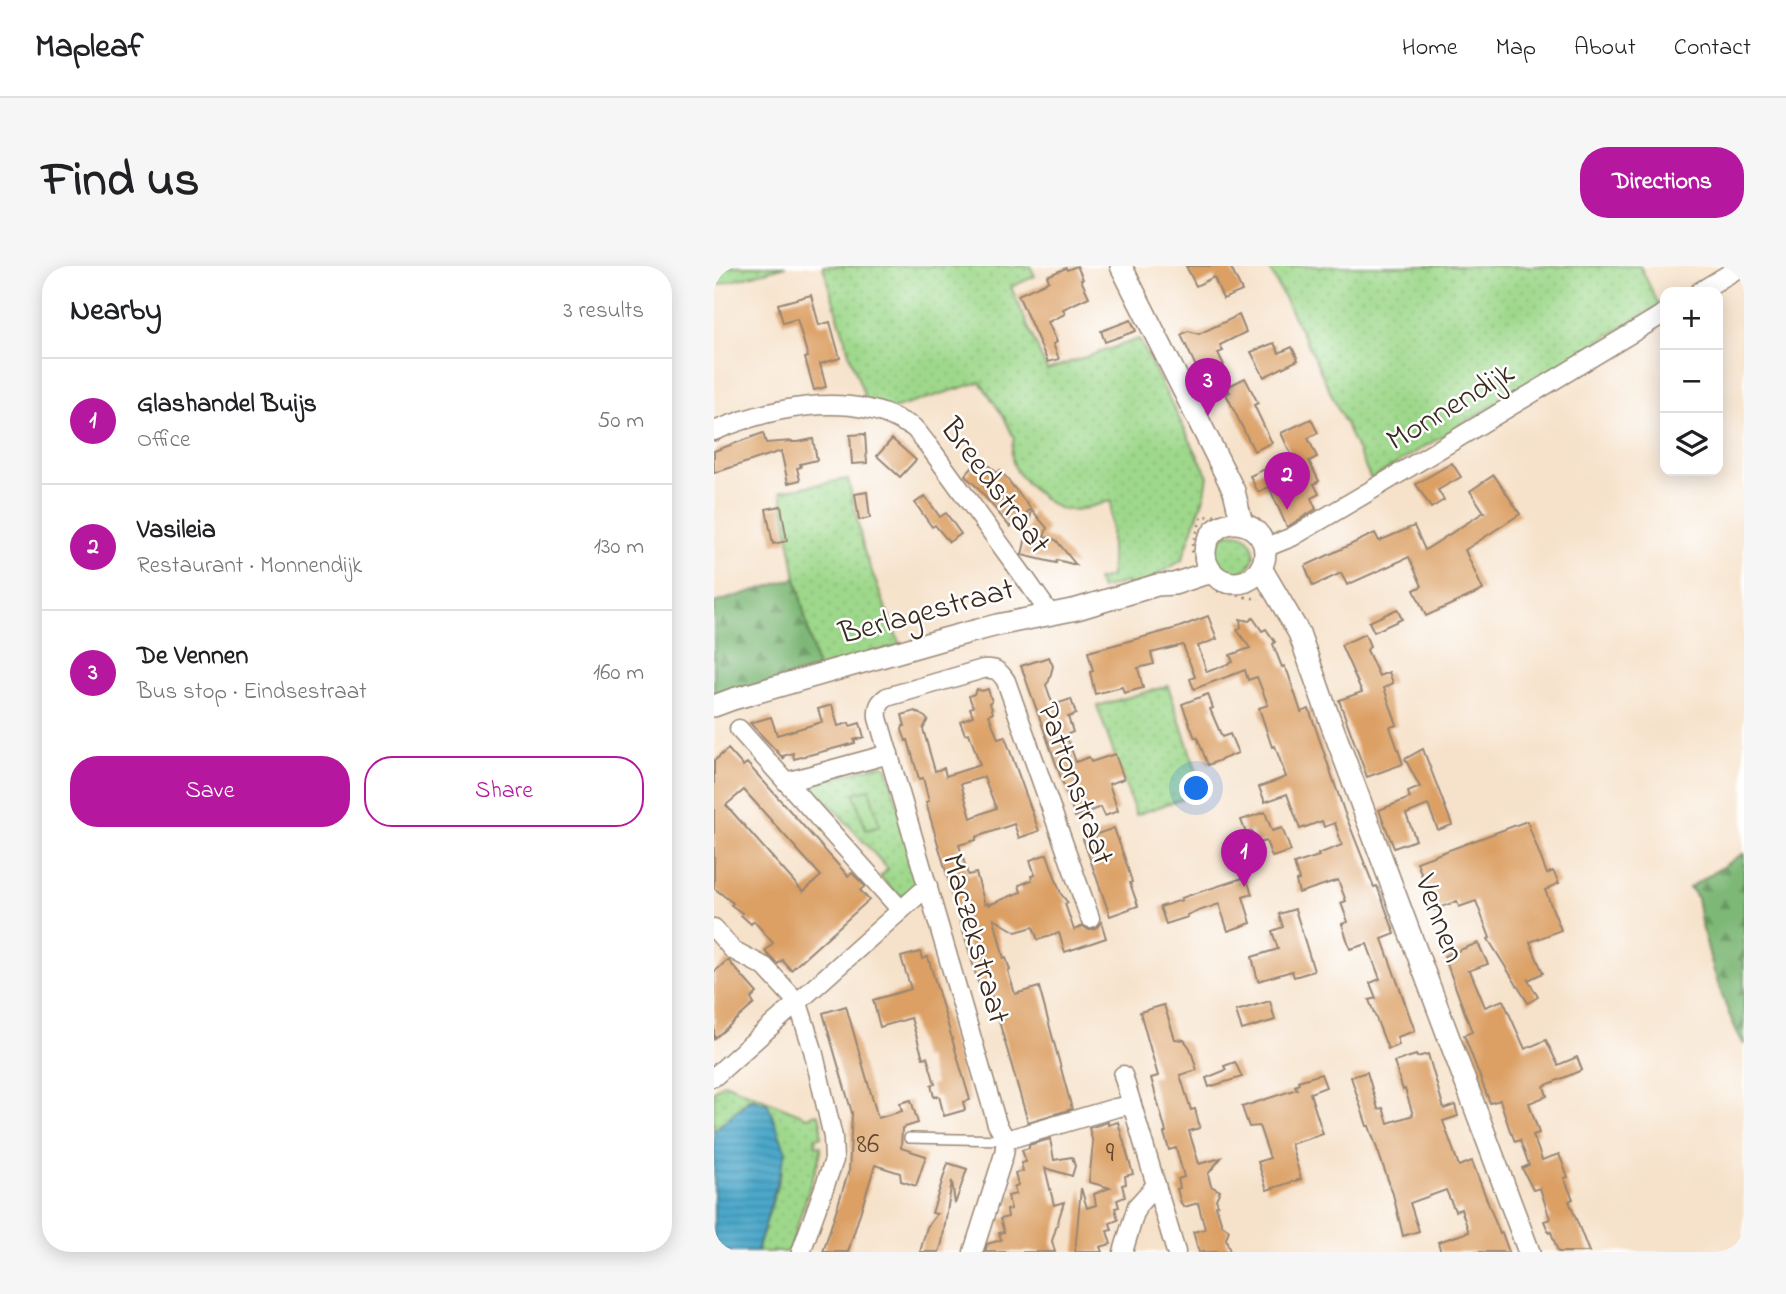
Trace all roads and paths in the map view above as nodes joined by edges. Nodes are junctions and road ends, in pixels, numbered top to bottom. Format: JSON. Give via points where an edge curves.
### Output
{"nodes":[{"id":1,"x":1121,"y":266,"type":"edge"},
{"id":2,"x":1742,"y":266,"type":"edge"},
{"id":3,"x":1707,"y":287,"type":"edge"},
{"id":4,"x":1660,"y":316,"type":"edge"},
{"id":5,"x":714,"y":431,"type":"edge"},
{"id":6,"x":1229,"y":522,"type":"junction"},
{"id":7,"x":1203,"y":566,"type":"junction"},
{"id":8,"x":1256,"y":572,"type":"junction"},
{"id":9,"x":1050,"y":614,"type":"junction"},
{"id":10,"x":1000,"y":671,"type":"joint"},
{"id":11,"x":714,"y":706,"type":"edge"},
{"id":12,"x":739,"y":729,"type":"dead end"},
{"id":13,"x":889,"y":754,"type":"junction"},
{"id":14,"x":786,"y":782,"type":"junction"},
{"id":15,"x":928,"y":886,"type":"junction"},
{"id":16,"x":901,"y":910,"type":"junction"},
{"id":17,"x":1090,"y":918,"type":"dead end"},
{"id":18,"x":714,"y":929,"type":"edge"},
{"id":19,"x":797,"y":1003,"type":"junction"},
{"id":20,"x":1123,"y":1075,"type":"dead end"},
{"id":21,"x":714,"y":1077,"type":"edge"},
{"id":22,"x":1132,"y":1105,"type":"junction"},
{"id":23,"x":909,"y":1138,"type":"dead end"},
{"id":24,"x":1006,"y":1140,"type":"junction"},
{"id":25,"x":1156,"y":1185,"type":"junction"},
{"id":26,"x":802,"y":1252,"type":"edge"},
{"id":27,"x":973,"y":1252,"type":"edge"},
{"id":28,"x":1123,"y":1252,"type":"edge"},
{"id":29,"x":1176,"y":1252,"type":"edge"},
{"id":30,"x":1529,"y":1252,"type":"edge"}],
"edges":[{"from":1,"to":6,"type":"street","via":[[1234,491]]},
{"from":2,"to":3,"type":"street"},
{"from":4,"to":8,"type":"street","name":"Monnendijk","via":[[1359,498],[1272,545]]},
{"from":5,"to":9,"type":"street","name":"Breedstraat","via":[[780,410],[832,406],[883,412],[912,427]]},
{"from":6,"to":7,"type":"street","via":[[1209,538]]},
{"from":6,"to":7,"type":"path","via":[[1202,517],[1191,548]]},
{"from":6,"to":8,"type":"street","via":[[1252,529],[1260,537]]},
{"from":7,"to":8,"type":"street","via":[[1226,582]]},
{"from":7,"to":8,"type":"path","via":[[1205,588],[1245,597]]},
{"from":7,"to":9,"type":"street","name":"Berlagestraat","via":[[1174,584]]},
{"from":8,"to":30,"type":"street","name":"Vennen","via":[[1299,633]]},
{"from":9,"to":11,"type":"street","name":"Berlagestraat","via":[[944,639]]},
{"from":10,"to":13,"type":"street","name":"Maczekstraat","via":[[982,669],[887,697],[877,709]]},
{"from":10,"to":17,"type":"street","name":"Pattonstraat"},
{"from":12,"to":14,"type":"street"},
{"from":13,"to":14,"type":"street"},
{"from":13,"to":15,"type":"street","name":"Maczekstraat"},
{"from":14,"to":16,"type":"street"},
{"from":15,"to":16,"type":"street"},
{"from":15,"to":24,"type":"street","name":"Maczekstraat","via":[[997,1124]]},
{"from":16,"to":19,"type":"street"},
{"from":18,"to":19,"type":"street","via":[[733,950],[765,967]]},
{"from":19,"to":21,"type":"street"},
{"from":19,"to":26,"type":"street","via":[[834,1137],[834,1160]]},
{"from":20,"to":22,"type":"street"},
{"from":22,"to":24,"type":"street"},
{"from":22,"to":25,"type":"street"},
{"from":23,"to":24,"type":"lane"},
{"from":24,"to":27,"type":"street"},
{"from":25,"to":28,"type":"street","via":[[1137,1206]]},
{"from":25,"to":29,"type":"street"}]}
